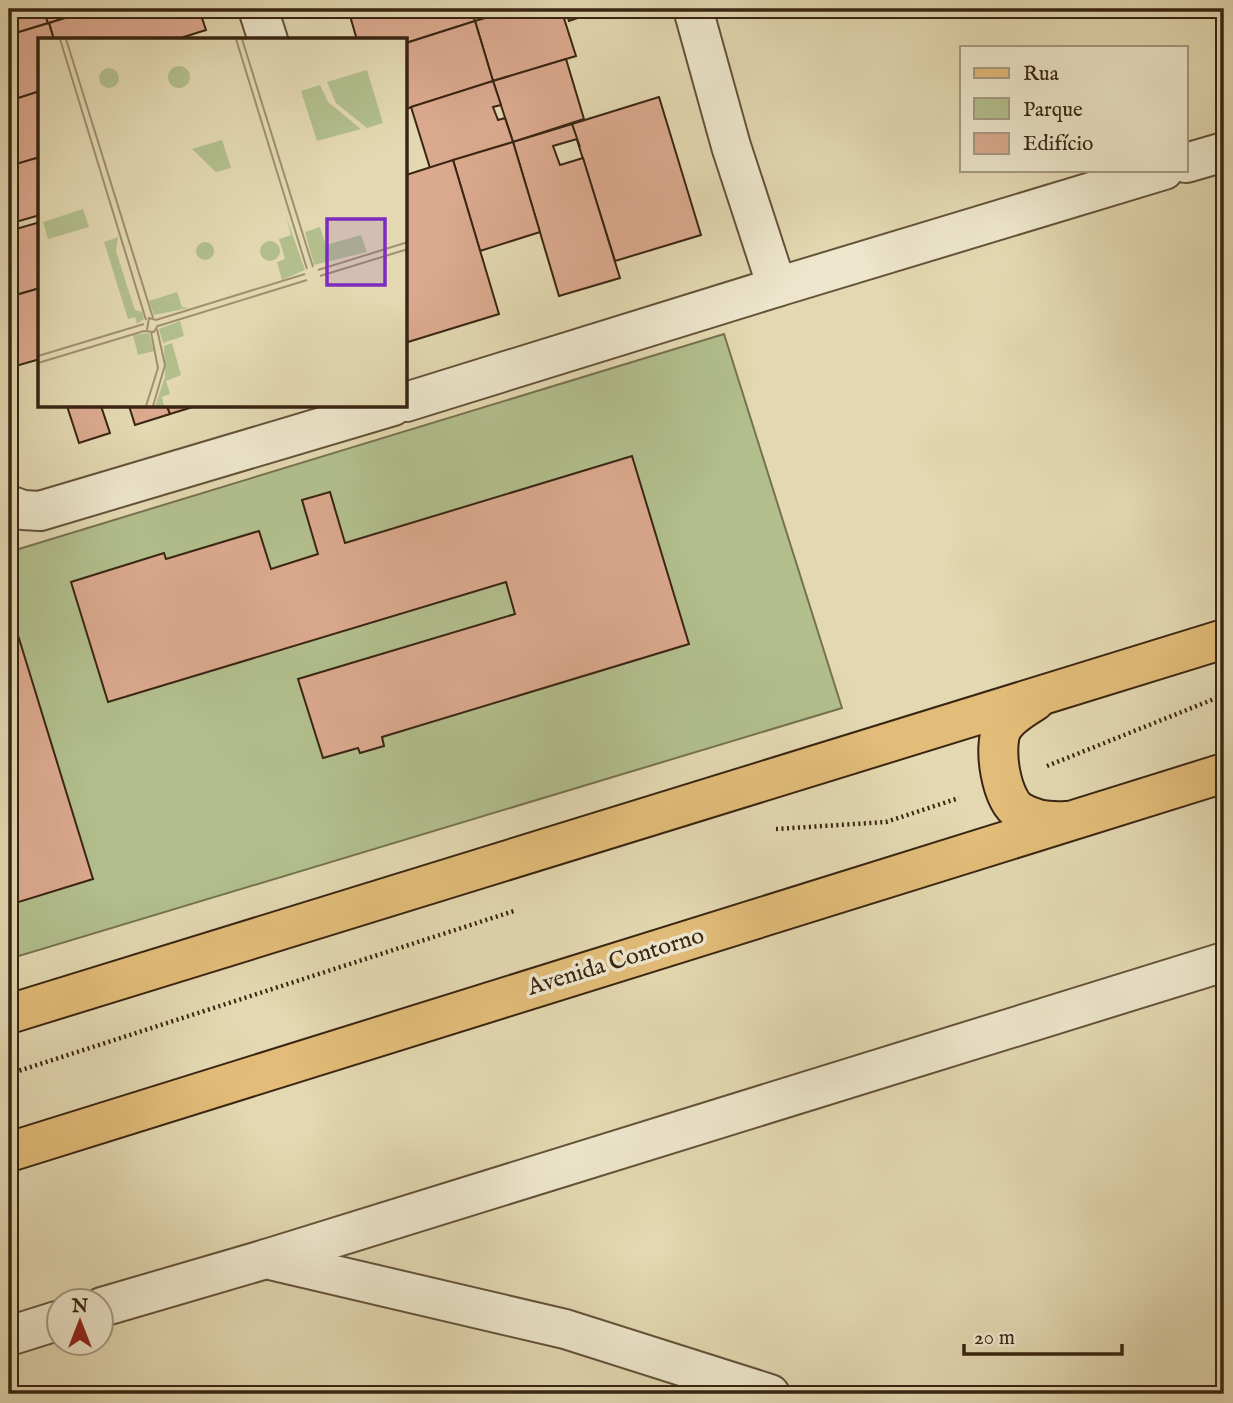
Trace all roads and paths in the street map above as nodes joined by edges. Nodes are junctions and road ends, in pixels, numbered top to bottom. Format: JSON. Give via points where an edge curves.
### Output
{"nodes":[{"id":1,"x":258,"y":9,"type":"edge"},
{"id":2,"x":693,"y":9,"type":"edge"},
{"id":3,"x":267,"y":38,"type":"edge"},
{"id":4,"x":1224,"y":152,"type":"edge"},
{"id":5,"x":1188,"y":162,"type":"edge"},
{"id":6,"x":1157,"y":172,"type":"edge"},
{"id":7,"x":777,"y":287,"type":"junction"},
{"id":8,"x":408,"y":401,"type":"edge"},
{"id":9,"x":385,"y":408,"type":"edge"},
{"id":10,"x":9,"y":505,"type":"edge"},
{"id":11,"x":1224,"y":639,"type":"edge"},
{"id":12,"x":1042,"y":695,"type":"junction"},
{"id":13,"x":1224,"y":695,"type":"edge"},
{"id":14,"x":1224,"y":773,"type":"edge"},
{"id":15,"x":1004,"y":783,"type":"junction"},
{"id":16,"x":1069,"y":821,"type":"junction"},
{"id":17,"x":768,"y":829,"type":"dead end"},
{"id":18,"x":515,"y":911,"type":"dead end"},
{"id":19,"x":1224,"y":962,"type":"edge"},
{"id":20,"x":9,"y":1014,"type":"edge"},
{"id":21,"x":9,"y":1074,"type":"edge"},
{"id":22,"x":9,"y":1152,"type":"edge"},
{"id":23,"x":266,"y":1259,"type":"junction"},
{"id":24,"x":116,"y":1303,"type":"edge"},
{"id":25,"x":46,"y":1324,"type":"edge"},
{"id":26,"x":9,"y":1336,"type":"edge"},
{"id":27,"x":770,"y":1394,"type":"edge"}],
"edges":[{"from":1,"to":3,"type":"street"},
{"from":2,"to":7,"type":"street"},
{"from":4,"to":5,"type":"street"},
{"from":6,"to":7,"type":"street"},
{"from":7,"to":8,"type":"street"},
{"from":9,"to":10,"type":"street","via":[[40,511]]},
{"from":11,"to":12,"type":"main road"},
{"from":12,"to":15,"type":"main road","via":[[1003,727],[998,762]]},
{"from":12,"to":20,"type":"main road"},
{"from":13,"to":15,"type":"path"},
{"from":14,"to":16,"type":"main road","name":"Avenida Contorno"},
{"from":15,"to":16,"type":"main road","via":[[1017,810],[1037,819]]},
{"from":15,"to":17,"type":"path","via":[[886,822]]},
{"from":16,"to":22,"type":"main road","name":"Avenida Contorno"},
{"from":18,"to":21,"type":"path"},
{"from":19,"to":23,"type":"street"},
{"from":23,"to":24,"type":"street"},
{"from":23,"to":27,"type":"street","via":[[565,1329]]},
{"from":25,"to":26,"type":"street"}]}
